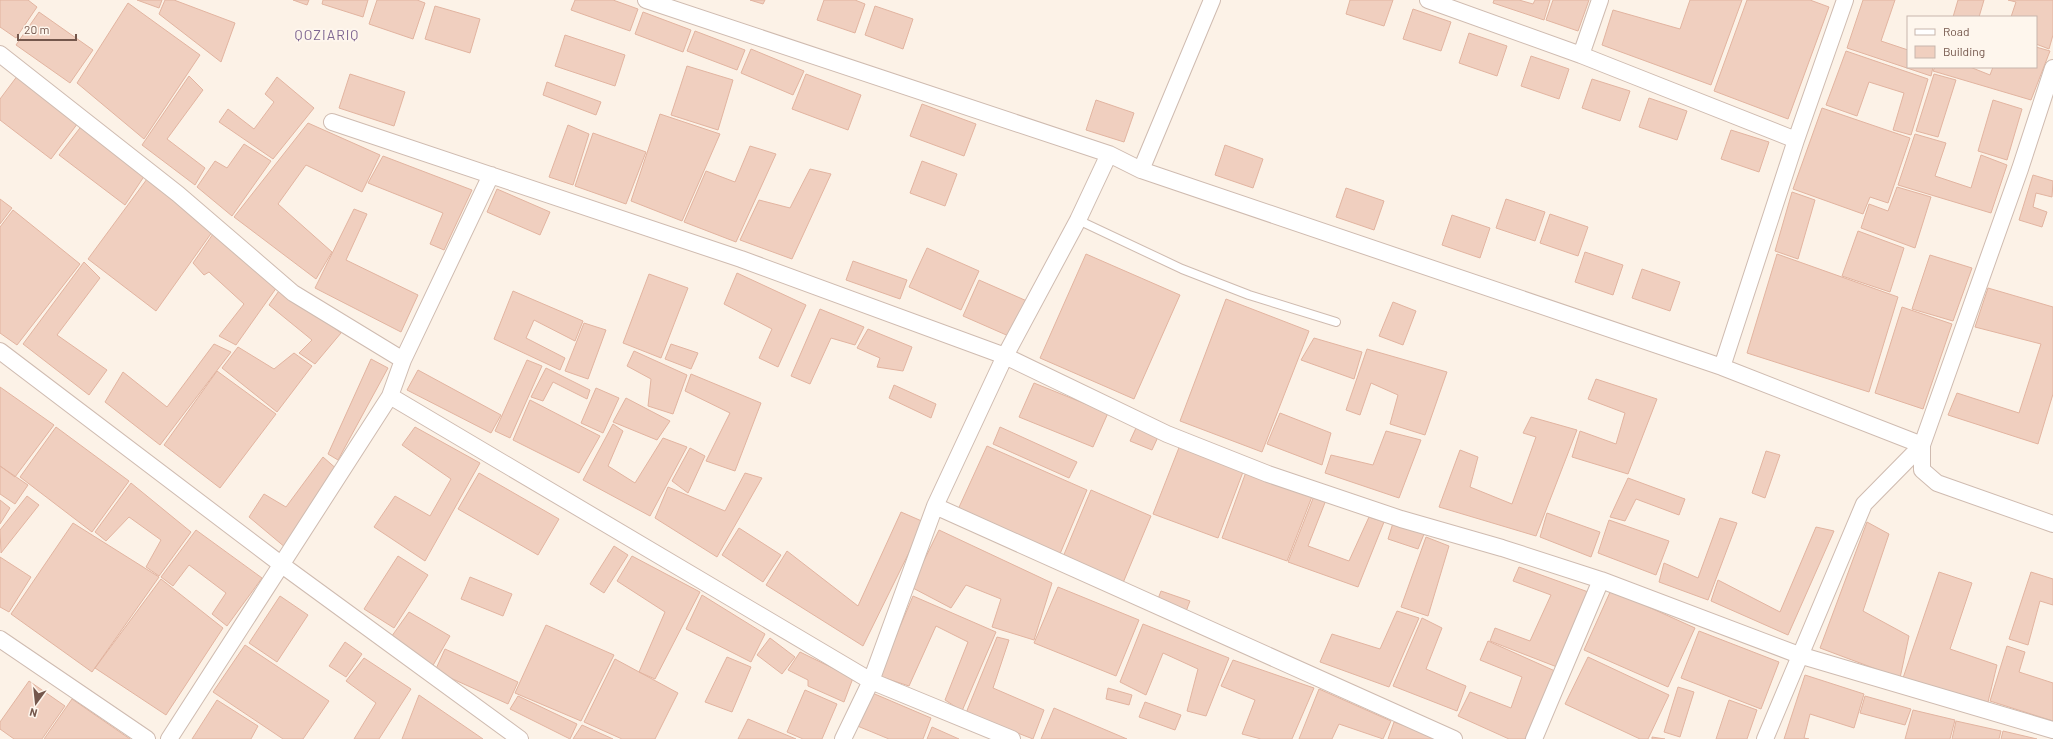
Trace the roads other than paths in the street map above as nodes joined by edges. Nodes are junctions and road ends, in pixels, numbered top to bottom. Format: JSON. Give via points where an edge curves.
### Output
{"nodes":[{"id":1,"x":646,"y":0,"type":"edge"},
{"id":2,"x":1212,"y":0,"type":"edge"},
{"id":3,"x":1428,"y":0,"type":"edge"},
{"id":4,"x":1600,"y":0,"type":"edge"},
{"id":5,"x":1845,"y":0,"type":"edge"},
{"id":6,"x":0,"y":54,"type":"edge"},
{"id":7,"x":1581,"y":55,"type":"junction"},
{"id":8,"x":2053,"y":68,"type":"edge"},
{"id":9,"x":332,"y":122,"type":"dead end"},
{"id":10,"x":1796,"y":140,"type":"junction"},
{"id":11,"x":1109,"y":154,"type":"junction"},
{"id":12,"x":1142,"y":170,"type":"junction"},
{"id":13,"x":491,"y":175,"type":"junction"},
{"id":14,"x":1078,"y":220,"type":"junction"},
{"id":15,"x":1336,"y":322,"type":"dead end"},
{"id":16,"x":0,"y":351,"type":"edge"},
{"id":17,"x":1004,"y":356,"type":"junction"},
{"id":18,"x":403,"y":360,"type":"junction"},
{"id":19,"x":1722,"y":367,"type":"junction"},
{"id":20,"x":390,"y":396,"type":"junction"},
{"id":21,"x":1922,"y":445,"type":"junction"},
{"id":22,"x":935,"y":506,"type":"junction"},
{"id":23,"x":2053,"y":524,"type":"edge"},
{"id":24,"x":282,"y":565,"type":"junction"},
{"id":25,"x":1601,"y":580,"type":"junction"},
{"id":26,"x":0,"y":639,"type":"edge"},
{"id":27,"x":1800,"y":655,"type":"junction"},
{"id":28,"x":871,"y":681,"type":"junction"},
{"id":29,"x":2053,"y":730,"type":"edge"},
{"id":30,"x":147,"y":739,"type":"edge"},
{"id":31,"x":169,"y":739,"type":"edge"},
{"id":32,"x":520,"y":739,"type":"edge"},
{"id":33,"x":843,"y":739,"type":"edge"},
{"id":34,"x":1012,"y":739,"type":"edge"},
{"id":35,"x":1454,"y":739,"type":"edge"},
{"id":36,"x":1534,"y":739,"type":"edge"},
{"id":37,"x":1765,"y":739,"type":"edge"}],
"edges":[{"from":1,"to":11,"type":"street"},
{"from":2,"to":12,"type":"street"},
{"from":3,"to":7,"type":"street"},
{"from":4,"to":7,"type":"street"},
{"from":5,"to":10,"type":"street"},
{"from":6,"to":18,"type":"street","via":[[178,194],[293,293]]},
{"from":7,"to":10,"type":"street"},
{"from":8,"to":21,"type":"street"},
{"from":9,"to":13,"type":"street"},
{"from":10,"to":19,"type":"street"},
{"from":11,"to":12,"type":"street"},
{"from":11,"to":14,"type":"street"},
{"from":12,"to":19,"type":"street"},
{"from":13,"to":17,"type":"street","via":[[741,259]]},
{"from":13,"to":18,"type":"street"},
{"from":14,"to":15,"type":"lane","via":[[1182,269],[1250,295]]},
{"from":14,"to":17,"type":"street"},
{"from":16,"to":24,"type":"street"},
{"from":17,"to":22,"type":"street"},
{"from":17,"to":25,"type":"street","via":[[1167,434],[1268,474]]},
{"from":18,"to":20,"type":"street"},
{"from":19,"to":21,"type":"street"},
{"from":20,"to":24,"type":"street"},
{"from":20,"to":28,"type":"street"},
{"from":21,"to":23,"type":"street","via":[[1922,470],[1937,483]]},
{"from":21,"to":27,"type":"street","via":[[1864,504]]},
{"from":22,"to":28,"type":"street"},
{"from":22,"to":35,"type":"street"},
{"from":24,"to":31,"type":"street"},
{"from":24,"to":32,"type":"street"},
{"from":25,"to":27,"type":"street"},
{"from":25,"to":36,"type":"street"},
{"from":26,"to":30,"type":"street"},
{"from":27,"to":29,"type":"street"},
{"from":27,"to":37,"type":"street"},
{"from":28,"to":33,"type":"street"},
{"from":28,"to":34,"type":"street"}]}
